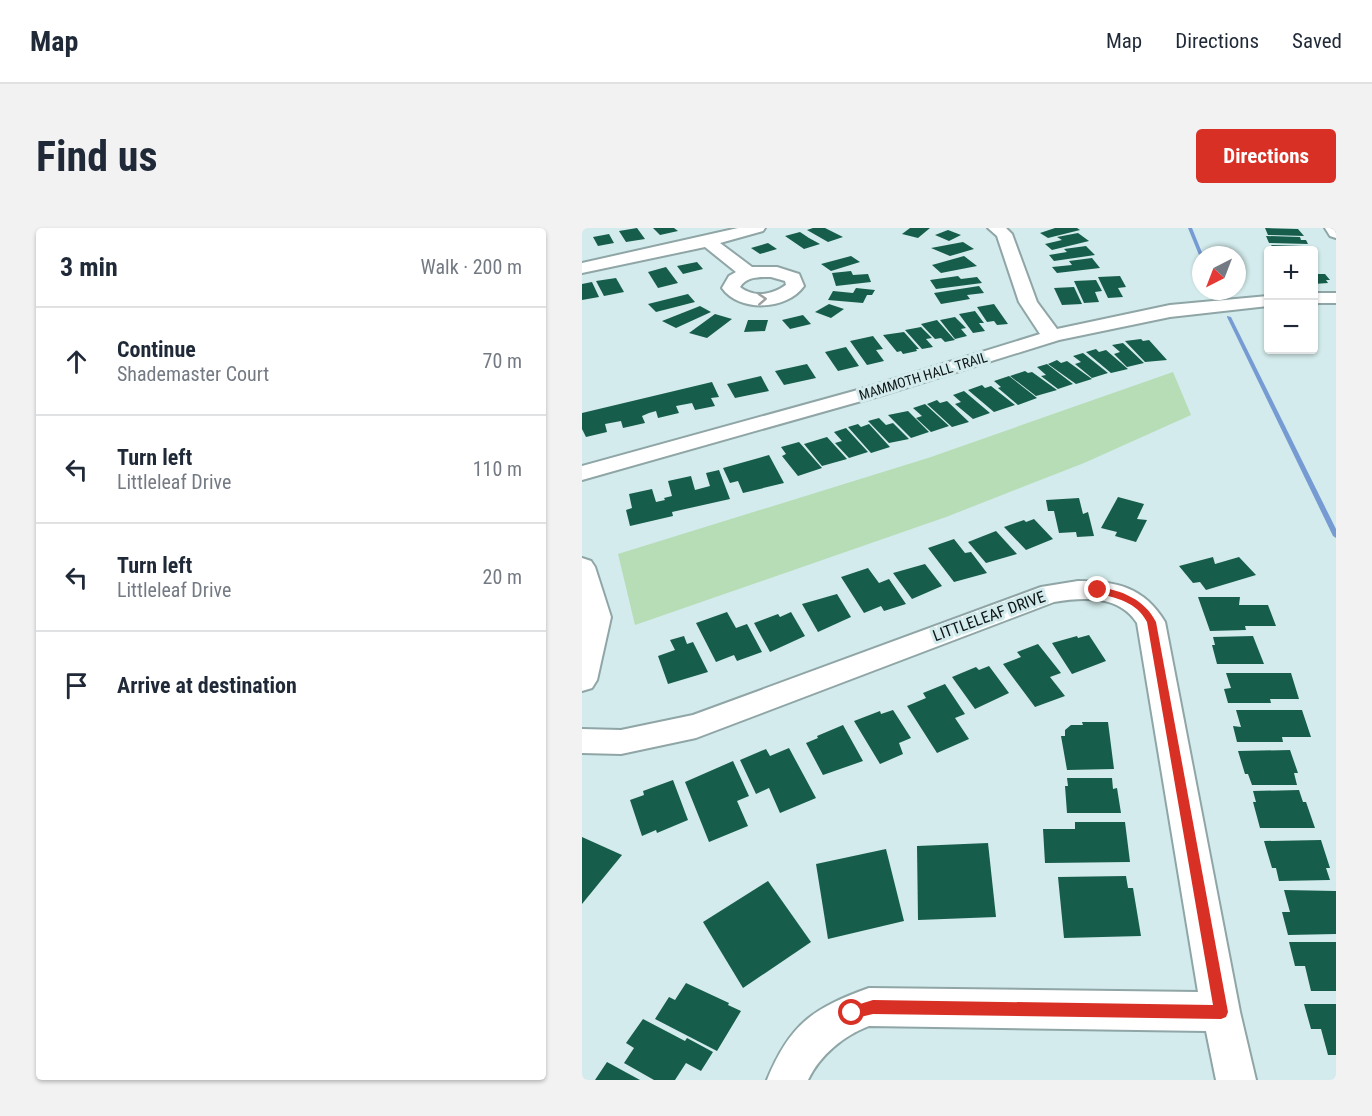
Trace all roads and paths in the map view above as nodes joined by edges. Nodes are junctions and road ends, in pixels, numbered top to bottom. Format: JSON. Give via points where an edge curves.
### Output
{"nodes":[{"id":1,"x":757,"y":228,"type":"edge"},
{"id":2,"x":996,"y":228,"type":"edge"},
{"id":3,"x":1333,"y":228,"type":"edge"},
{"id":4,"x":1336,"y":233,"type":"edge"},
{"id":5,"x":708,"y":241,"type":"junction"},
{"id":6,"x":582,"y":268,"type":"edge"},
{"id":7,"x":748,"y":273,"type":"dead end"},
{"id":8,"x":1318,"y":298,"type":"edge"},
{"id":9,"x":1336,"y":298,"type":"edge"},
{"id":10,"x":1264,"y":302,"type":"edge"},
{"id":11,"x":1053,"y":336,"type":"junction"},
{"id":12,"x":582,"y":472,"type":"edge"},
{"id":13,"x":582,"y":567,"type":"edge"},
{"id":14,"x":582,"y":680,"type":"edge"},
{"id":15,"x":582,"y":741,"type":"edge"},
{"id":16,"x":1221,"y":1012,"type":"junction"},
{"id":17,"x":787,"y":1080,"type":"edge"},
{"id":18,"x":1236,"y":1080,"type":"edge"}],
"edges":[{"from":1,"to":5,"type":"street"},
{"from":2,"to":11,"type":"street","via":[[1004,234],[1024,293],[1042,326]]},
{"from":3,"to":4,"type":"street"},
{"from":5,"to":6,"type":"street"},
{"from":5,"to":7,"type":"street"},
{"from":8,"to":9,"type":"street"},
{"from":10,"to":11,"type":"street","name":"MAMMOTH HALL TRAIL","via":[[1170,311]]},
{"from":11,"to":12,"type":"street","name":"MAMMOTH HALL TRAIL","via":[[872,392]]},
{"from":13,"to":14,"type":"street","via":[[597,617]]},
{"from":15,"to":16,"type":"street","name":"LITTLELEAF DRIVE","via":[[621,742],[696,726],[1050,593],[1075,589],[1125,597],[1147,613],[1151,622]]},
{"from":16,"to":17,"type":"street","via":[[869,1007],[852,1013],[819,1035],[802,1051]]},
{"from":16,"to":18,"type":"street","name":"LITTLELEAF DRIVE"}]}
